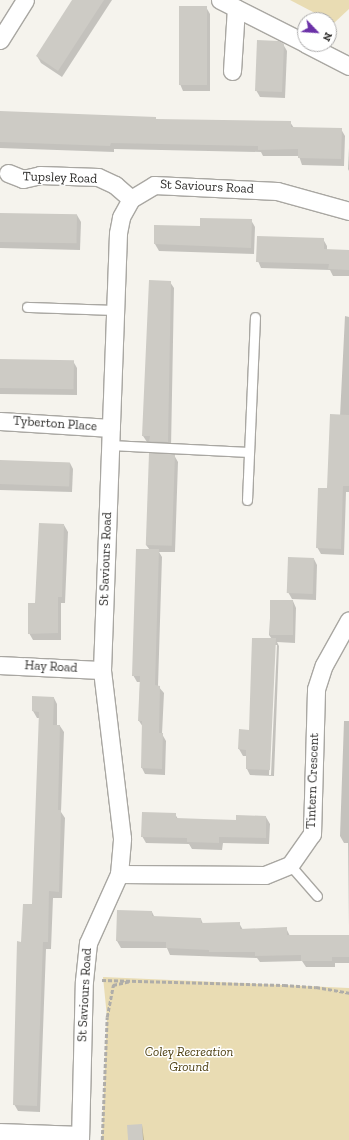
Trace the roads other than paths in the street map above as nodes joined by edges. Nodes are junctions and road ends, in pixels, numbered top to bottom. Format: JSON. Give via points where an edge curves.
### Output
{"nodes":[{"id":1,"x":25,"y":0,"type":"edge"},
{"id":2,"x":220,"y":0,"type":"edge"},
{"id":3,"x":236,"y":8,"type":"junction"},
{"id":4,"x":297,"y":39,"type":"edge"},
{"id":5,"x":0,"y":40,"type":"edge"},
{"id":6,"x":322,"y":52,"type":"edge"},
{"id":7,"x":349,"y":66,"type":"edge"},
{"id":8,"x":232,"y":71,"type":"dead end"},
{"id":9,"x":8,"y":173,"type":"dead end"},
{"id":10,"x":130,"y":199,"type":"junction"},
{"id":11,"x":349,"y":211,"type":"edge"},
{"id":12,"x":27,"y":307,"type":"dead end"},
{"id":13,"x":117,"y":310,"type":"junction"},
{"id":14,"x":255,"y":317,"type":"dead end"},
{"id":15,"x":0,"y":421,"type":"edge"},
{"id":16,"x":111,"y":428,"type":"junction"},
{"id":17,"x":110,"y":445,"type":"junction"},
{"id":18,"x":249,"y":452,"type":"junction"},
{"id":19,"x":247,"y":500,"type":"dead end"},
{"id":20,"x":349,"y":620,"type":"edge"},
{"id":21,"x":0,"y":665,"type":"edge"},
{"id":22,"x":102,"y":670,"type":"junction"},
{"id":23,"x":290,"y":865,"type":"junction"},
{"id":24,"x":119,"y":874,"type":"junction"},
{"id":25,"x":317,"y":896,"type":"dead end"},
{"id":26,"x":0,"y":1132,"type":"edge"},
{"id":27,"x":80,"y":1138,"type":"edge"}],
"edges":[{"from":1,"to":5,"type":"street"},
{"from":2,"to":3,"type":"street"},
{"from":3,"to":4,"type":"street"},
{"from":3,"to":8,"type":"street"},
{"from":6,"to":7,"type":"street"},
{"from":9,"to":10,"type":"street","name":"Tupsley Road","via":[[23,179],[40,175],[98,177],[115,185]]},
{"from":10,"to":11,"type":"street","name":"St Saviours Road","via":[[154,185],[277,190]]},
{"from":10,"to":13,"type":"street","name":"St Saviours Road","via":[[121,217],[118,233]]},
{"from":12,"to":13,"type":"lane"},
{"from":13,"to":16,"type":"street","name":"St Saviours Road"},
{"from":14,"to":18,"type":"lane"},
{"from":15,"to":16,"type":"street","name":"Tyberton Place"},
{"from":16,"to":17,"type":"street","name":"St Saviours Road"},
{"from":17,"to":18,"type":"lane"},
{"from":17,"to":22,"type":"street","name":"St Saviours Road"},
{"from":18,"to":19,"type":"lane"},
{"from":20,"to":23,"type":"street","name":"Tintern Crescent","via":[[324,665],[316,689],[312,834]]},
{"from":21,"to":22,"type":"street","name":"Hay Road"},
{"from":22,"to":24,"type":"street","name":"St Saviours Road","via":[[122,838]]},
{"from":23,"to":24,"type":"street","via":[[265,875]]},
{"from":23,"to":25,"type":"lane"},
{"from":24,"to":27,"type":"street","name":"St Saviours Road","via":[[88,944],[84,981]]},
{"from":26,"to":27,"type":"street"}]}
